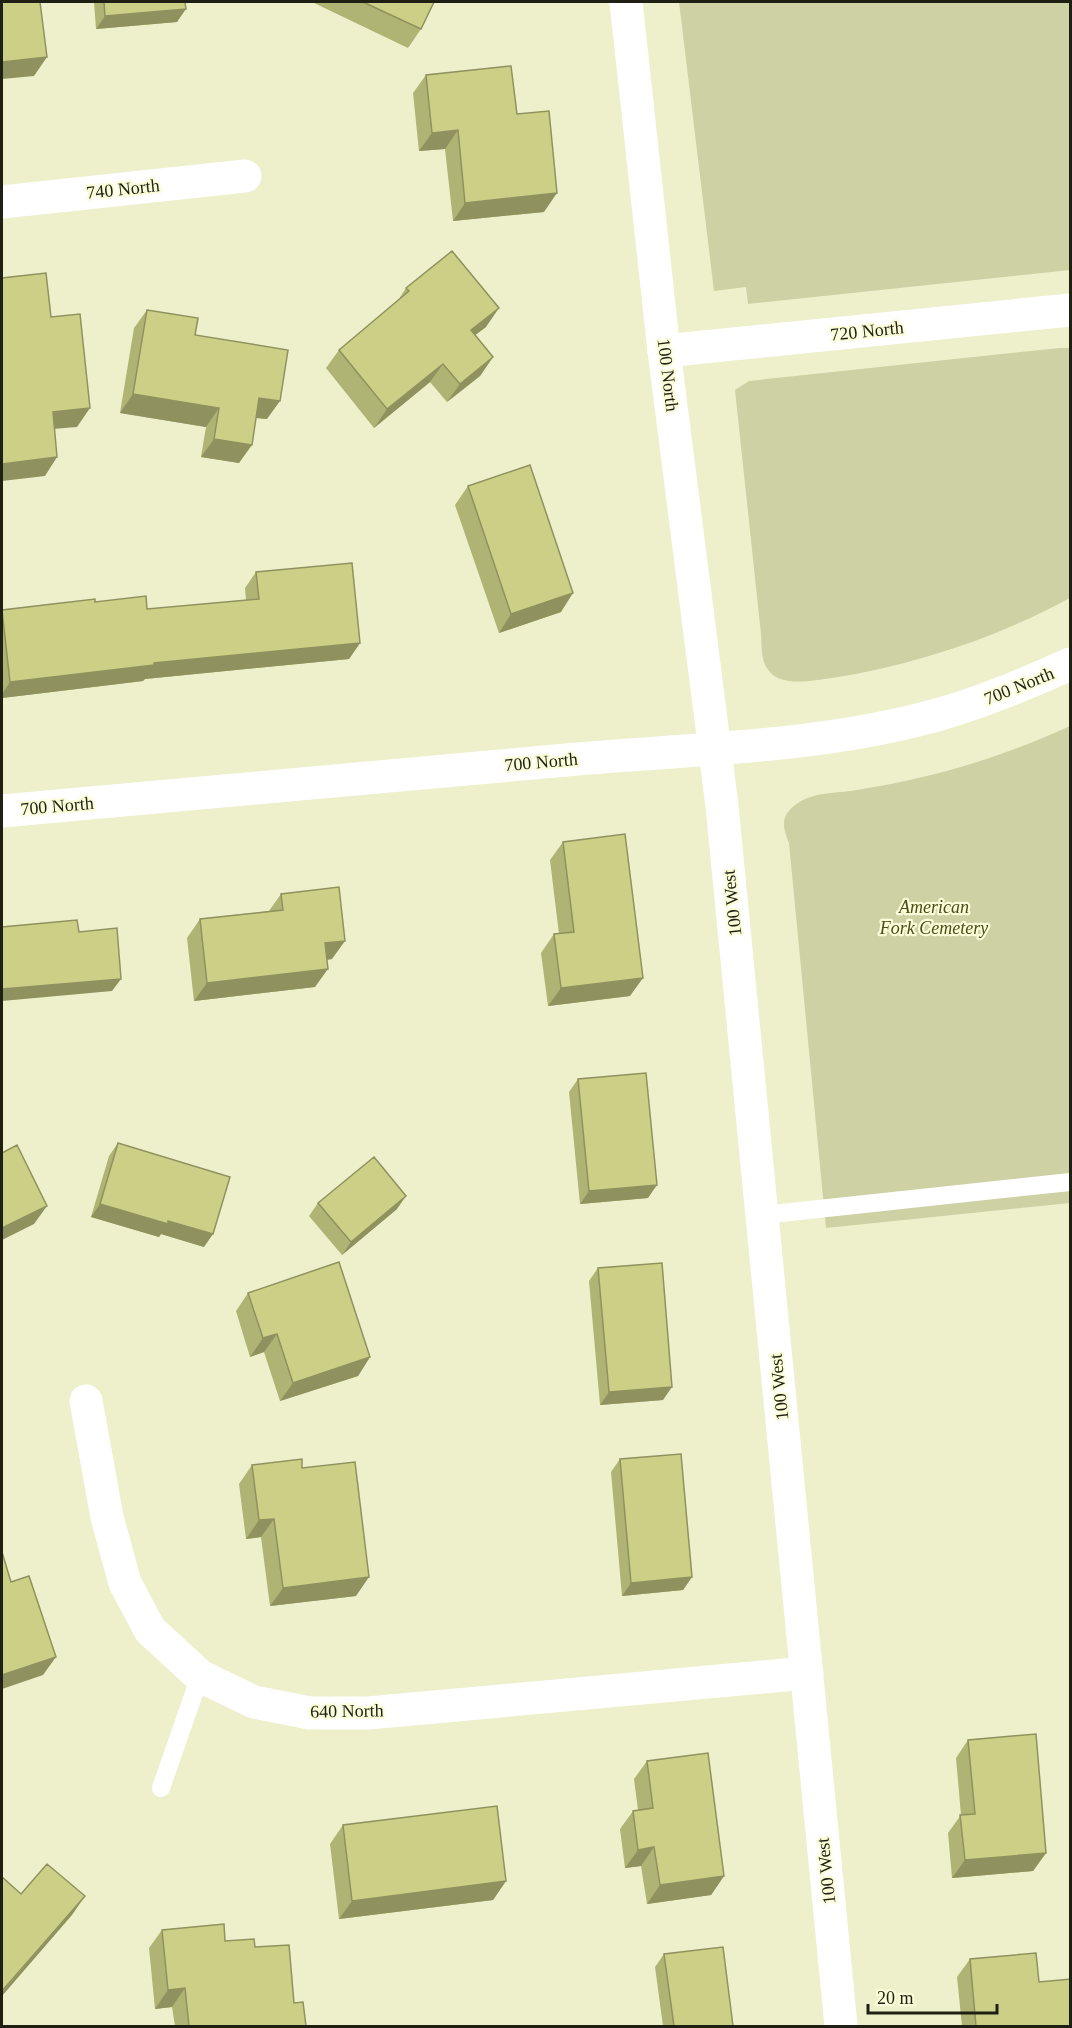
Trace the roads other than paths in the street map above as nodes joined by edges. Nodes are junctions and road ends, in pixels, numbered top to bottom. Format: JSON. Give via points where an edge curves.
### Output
{"nodes":[{"id":1,"x":626,"y":2,"type":"edge"},
{"id":2,"x":245,"y":176,"type":"dead end"},
{"id":3,"x":2,"y":202,"type":"edge"},
{"id":4,"x":1071,"y":310,"type":"edge"},
{"id":5,"x":664,"y":351,"type":"junction"},
{"id":6,"x":1071,"y":664,"type":"edge"},
{"id":7,"x":714,"y":748,"type":"junction"},
{"id":8,"x":2,"y":811,"type":"edge"},
{"id":9,"x":1071,"y":1182,"type":"edge"},
{"id":10,"x":762,"y":1215,"type":"junction"},
{"id":11,"x":86,"y":1401,"type":"dead end"},
{"id":12,"x":807,"y":1673,"type":"junction"},
{"id":13,"x":200,"y":1676,"type":"junction"},
{"id":14,"x":160,"y":1788,"type":"dead end"},
{"id":15,"x":841,"y":2026,"type":"edge"}],
"edges":[{"from":1,"to":5,"type":"street","name":"100 North"},
{"from":2,"to":3,"type":"street","name":"740 North"},
{"from":4,"to":5,"type":"street","name":"720 North"},
{"from":5,"to":7,"type":"street","name":"100 North"},
{"from":6,"to":7,"type":"street","name":"700 North","via":[[979,702],[930,717],[795,741]]},
{"from":7,"to":8,"type":"street","name":"700 North"},
{"from":7,"to":10,"type":"street","name":"100 West"},
{"from":9,"to":10,"type":"lane"},
{"from":10,"to":12,"type":"street","name":"100 West"},
{"from":11,"to":13,"type":"street","name":"640 North","via":[[107,1517],[125,1583],[150,1630]]},
{"from":12,"to":13,"type":"street","name":"640 North","via":[[368,1713],[310,1713],[254,1702]]},
{"from":12,"to":15,"type":"street","name":"100 West"},
{"from":13,"to":14,"type":"lane"}]}
